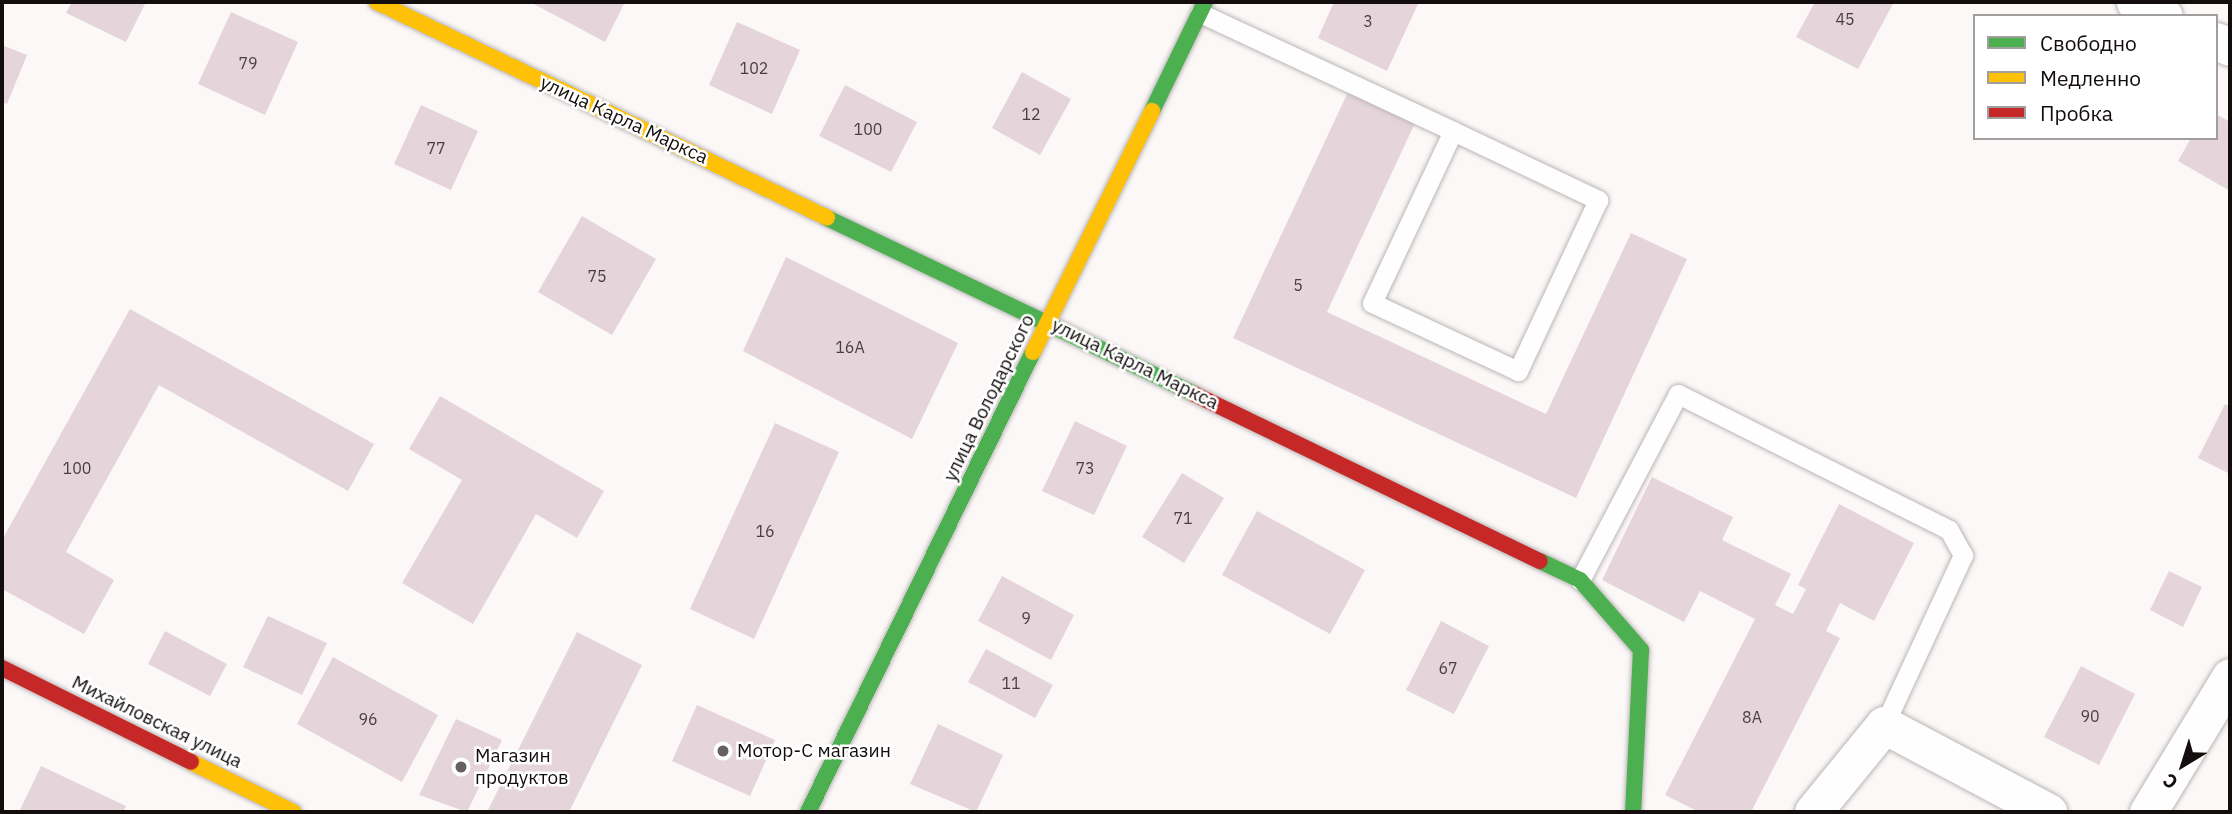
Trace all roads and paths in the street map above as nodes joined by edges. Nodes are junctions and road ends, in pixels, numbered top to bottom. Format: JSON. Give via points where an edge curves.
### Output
{"nodes":[{"id":1,"x":377,"y":2,"type":"edge"},
{"id":2,"x":2135,"y":2,"type":"edge"},
{"id":3,"x":1203,"y":7,"type":"edge"},
{"id":4,"x":2160,"y":14,"type":"edge"},
{"id":5,"x":1453,"y":131,"type":"junction"},
{"id":6,"x":1050,"y":323,"type":"junction"},
{"id":7,"x":1580,"y":580,"type":"junction"},
{"id":8,"x":2,"y":668,"type":"edge"},
{"id":9,"x":2230,"y":677,"type":"edge"},
{"id":10,"x":1884,"y":725,"type":"junction"},
{"id":11,"x":293,"y":812,"type":"edge"},
{"id":12,"x":808,"y":812,"type":"edge"},
{"id":13,"x":1633,"y":812,"type":"edge"},
{"id":14,"x":1813,"y":812,"type":"edge"},
{"id":15,"x":2048,"y":812,"type":"edge"},
{"id":16,"x":2148,"y":812,"type":"edge"}],
"edges":[{"from":1,"to":6,"type":"street","name":"улица Карла Маркса"},
{"from":2,"to":4,"type":"street"},
{"from":3,"to":5,"type":"lane"},
{"from":3,"to":6,"type":"street","name":"улица Володарского"},
{"from":5,"to":5,"type":"lane","via":[[1598,200],[1518,371],[1372,303]]},
{"from":6,"to":7,"type":"street","name":"улица Карла Маркса"},
{"from":6,"to":12,"type":"street","name":"улица Володарского"},
{"from":7,"to":10,"type":"lane","via":[[1678,394],[1949,530],[1963,555]]},
{"from":7,"to":13,"type":"street","name":"улица Карла Маркса","via":[[1641,650],[1630,777]]},
{"from":8,"to":11,"type":"street","name":"Михайловская улица"},
{"from":9,"to":16,"type":"street"},
{"from":10,"to":14,"type":"street"},
{"from":10,"to":15,"type":"street"}]}
